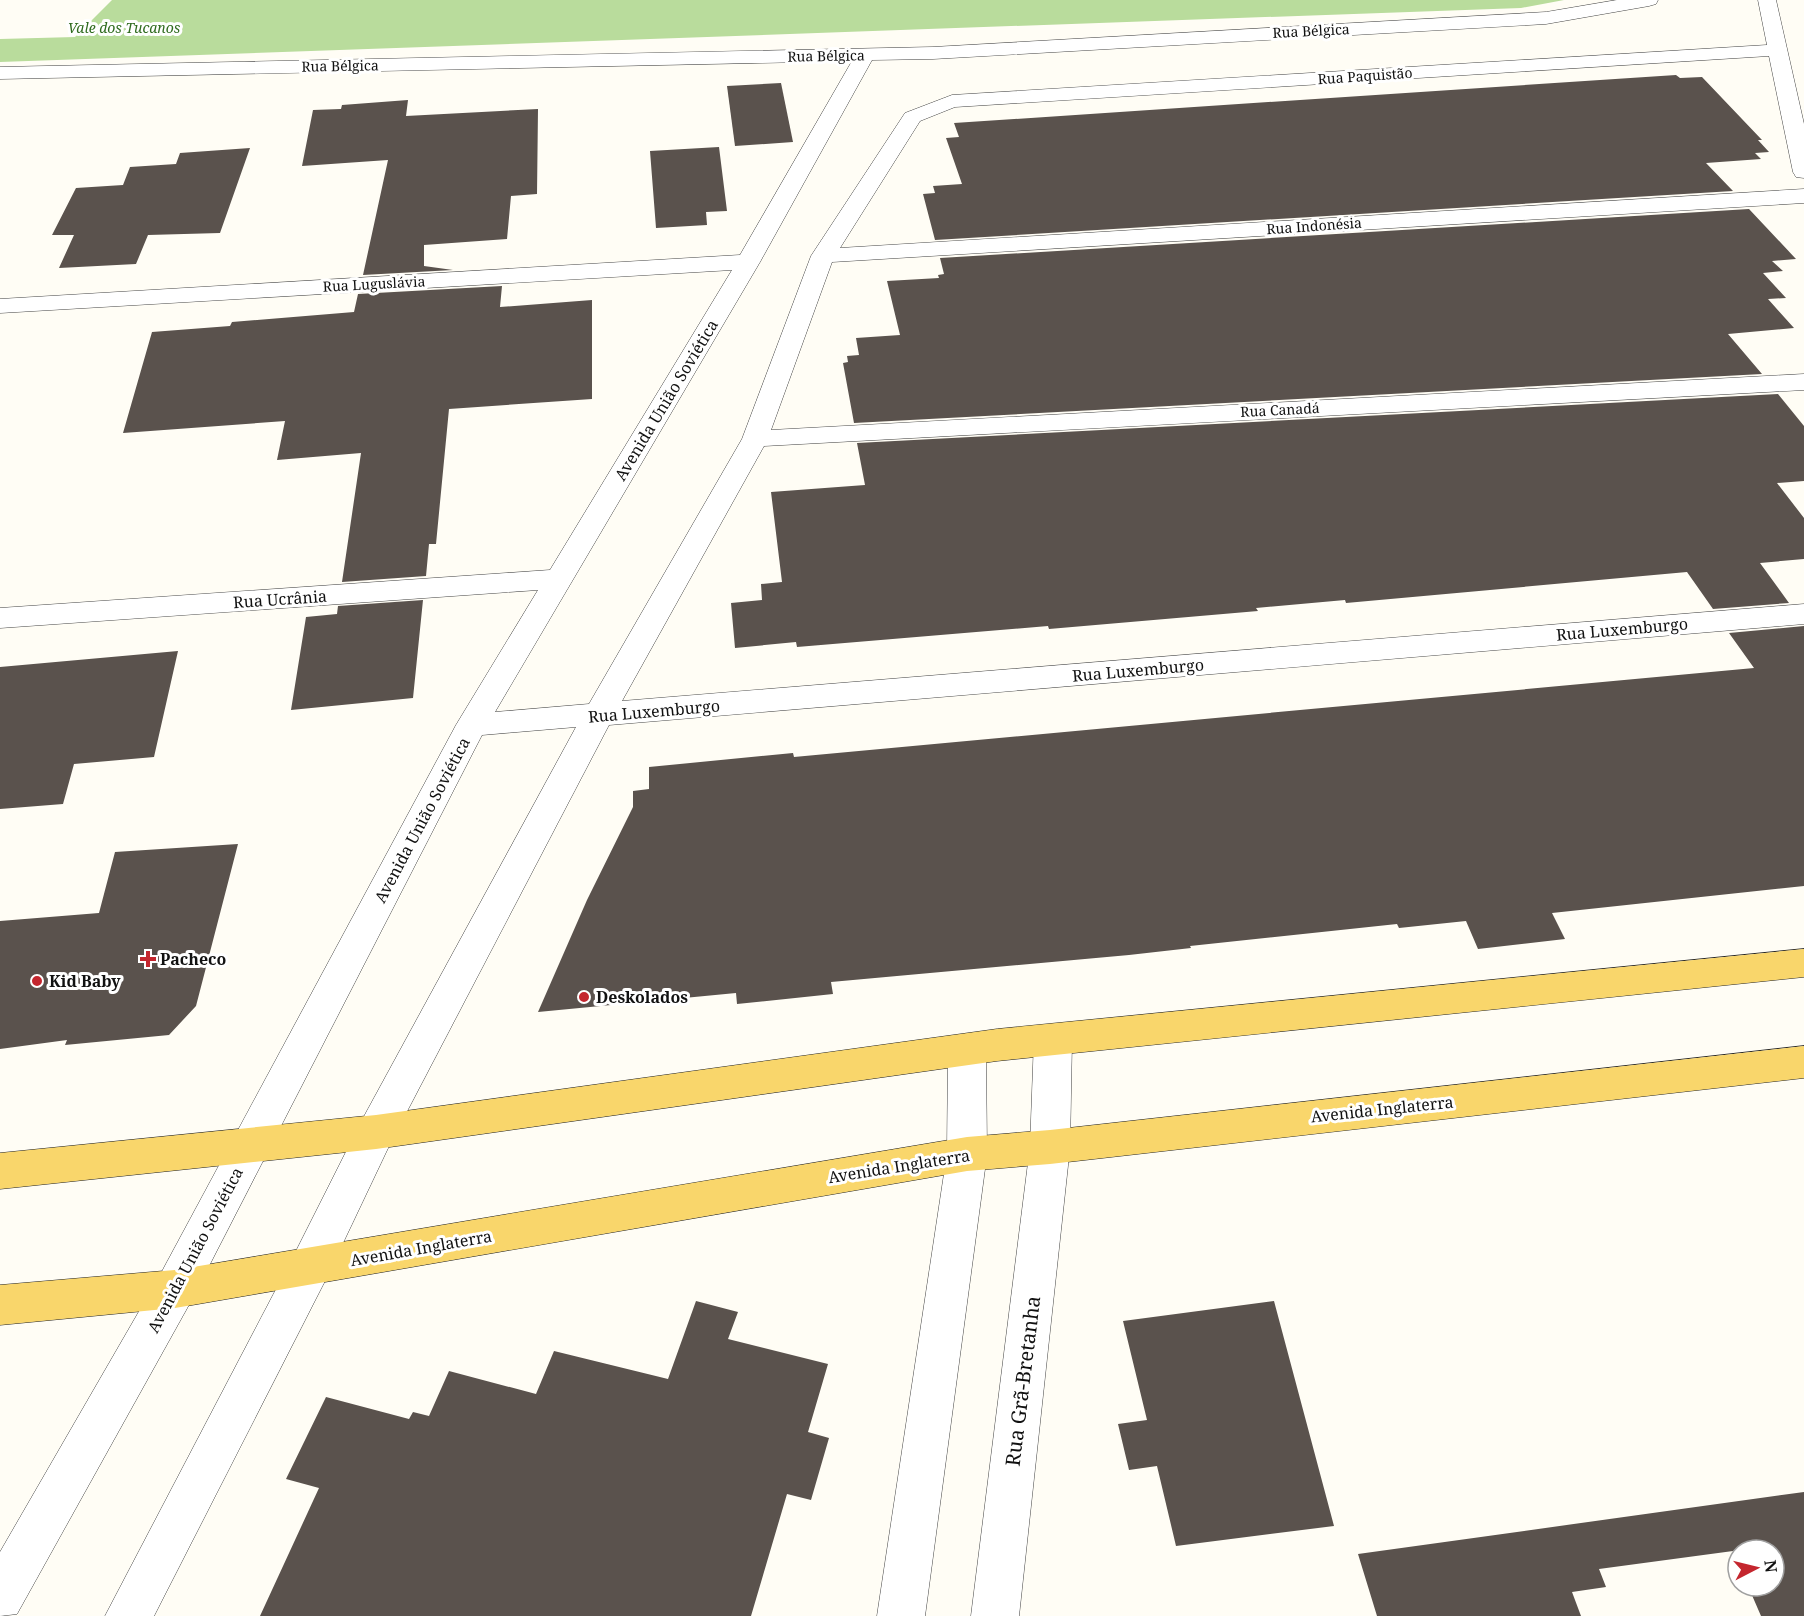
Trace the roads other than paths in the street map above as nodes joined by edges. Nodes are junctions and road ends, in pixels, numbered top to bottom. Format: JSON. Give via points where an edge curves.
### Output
{"nodes":[{"id":1,"x":1649,"y":0,"type":"edge"},
{"id":2,"x":1767,"y":0,"type":"edge"},
{"id":3,"x":1778,"y":50,"type":"junction"},
{"id":4,"x":865,"y":56,"type":"junction"},
{"id":5,"x":0,"y":73,"type":"edge"},
{"id":6,"x":1804,"y":172,"type":"edge"},
{"id":7,"x":1804,"y":195,"type":"edge"},
{"id":8,"x":823,"y":256,"type":"junction"},
{"id":9,"x":748,"y":262,"type":"junction"},
{"id":10,"x":0,"y":306,"type":"edge"},
{"id":11,"x":1804,"y":381,"type":"edge"},
{"id":12,"x":755,"y":440,"type":"junction"},
{"id":13,"x":559,"y":579,"type":"junction"},
{"id":14,"x":1804,"y":614,"type":"edge"},
{"id":15,"x":0,"y":618,"type":"edge"},
{"id":16,"x":598,"y":716,"type":"junction"},
{"id":17,"x":472,"y":724,"type":"junction"},
{"id":18,"x":1804,"y":963,"type":"edge"},
{"id":19,"x":1053,"y":1040,"type":"junction"},
{"id":20,"x":968,"y":1051,"type":"junction"},
{"id":21,"x":1804,"y":1062,"type":"edge"},
{"id":22,"x":376,"y":1131,"type":"junction"},
{"id":23,"x":251,"y":1144,"type":"junction"},
{"id":24,"x":1050,"y":1147,"type":"junction"},
{"id":25,"x":968,"y":1154,"type":"junction"},
{"id":26,"x":0,"y":1171,"type":"edge"},
{"id":27,"x":310,"y":1268,"type":"junction"},
{"id":28,"x":175,"y":1289,"type":"junction"},
{"id":29,"x":0,"y":1305,"type":"edge"},
{"id":30,"x":0,"y":1598,"type":"edge"},
{"id":31,"x":129,"y":1616,"type":"edge"},
{"id":32,"x":901,"y":1616,"type":"edge"},
{"id":33,"x":995,"y":1616,"type":"edge"}],
"edges":[{"from":1,"to":4,"type":"street","name":"Rua Bélgica","via":[[1546,18]]},
{"from":2,"to":3,"type":"street"},
{"from":3,"to":6,"type":"street"},
{"from":3,"to":8,"type":"street","name":"Rua Paquistão","via":[[952,101],[912,117]]},
{"from":4,"to":5,"type":"street","name":"Rua Bélgica"},
{"from":4,"to":9,"type":"street","name":"Avenida União Soviética"},
{"from":7,"to":8,"type":"street","name":"Rua Indonésia"},
{"from":8,"to":12,"type":"street"},
{"from":9,"to":10,"type":"street","name":"Rua Luguslávia"},
{"from":9,"to":13,"type":"street","name":"Avenida União Soviética"},
{"from":11,"to":12,"type":"street","name":"Rua Canadá"},
{"from":12,"to":16,"type":"street"},
{"from":13,"to":15,"type":"street","name":"Rua Ucrânia"},
{"from":13,"to":17,"type":"street","name":"Avenida União Soviética"},
{"from":14,"to":16,"type":"street","name":"Rua Luxemburgo"},
{"from":16,"to":17,"type":"street","name":"Rua Luxemburgo"},
{"from":16,"to":22,"type":"street"},
{"from":17,"to":23,"type":"street","name":"Avenida União Soviética"},
{"from":18,"to":19,"type":"main road"},
{"from":19,"to":20,"type":"main road"},
{"from":19,"to":24,"type":"street","name":"Rua Grã-Bretanha"},
{"from":20,"to":22,"type":"main road"},
{"from":20,"to":25,"type":"street"},
{"from":21,"to":24,"type":"main road","name":"Avenida Inglaterra"},
{"from":22,"to":23,"type":"main road"},
{"from":22,"to":27,"type":"street"},
{"from":23,"to":26,"type":"main road"},
{"from":23,"to":28,"type":"street","name":"Avenida União Soviética"},
{"from":24,"to":25,"type":"main road","name":"Avenida Inglaterra"},
{"from":24,"to":33,"type":"street","name":"Rua Grã-Bretanha"},
{"from":25,"to":27,"type":"main road","name":"Avenida Inglaterra"},
{"from":25,"to":32,"type":"street"},
{"from":27,"to":28,"type":"main road","name":"Avenida Inglaterra"},
{"from":27,"to":31,"type":"street"},
{"from":28,"to":29,"type":"main road","name":"Avenida Inglaterra"},
{"from":28,"to":30,"type":"street","name":"Avenida União Soviética"}]}
